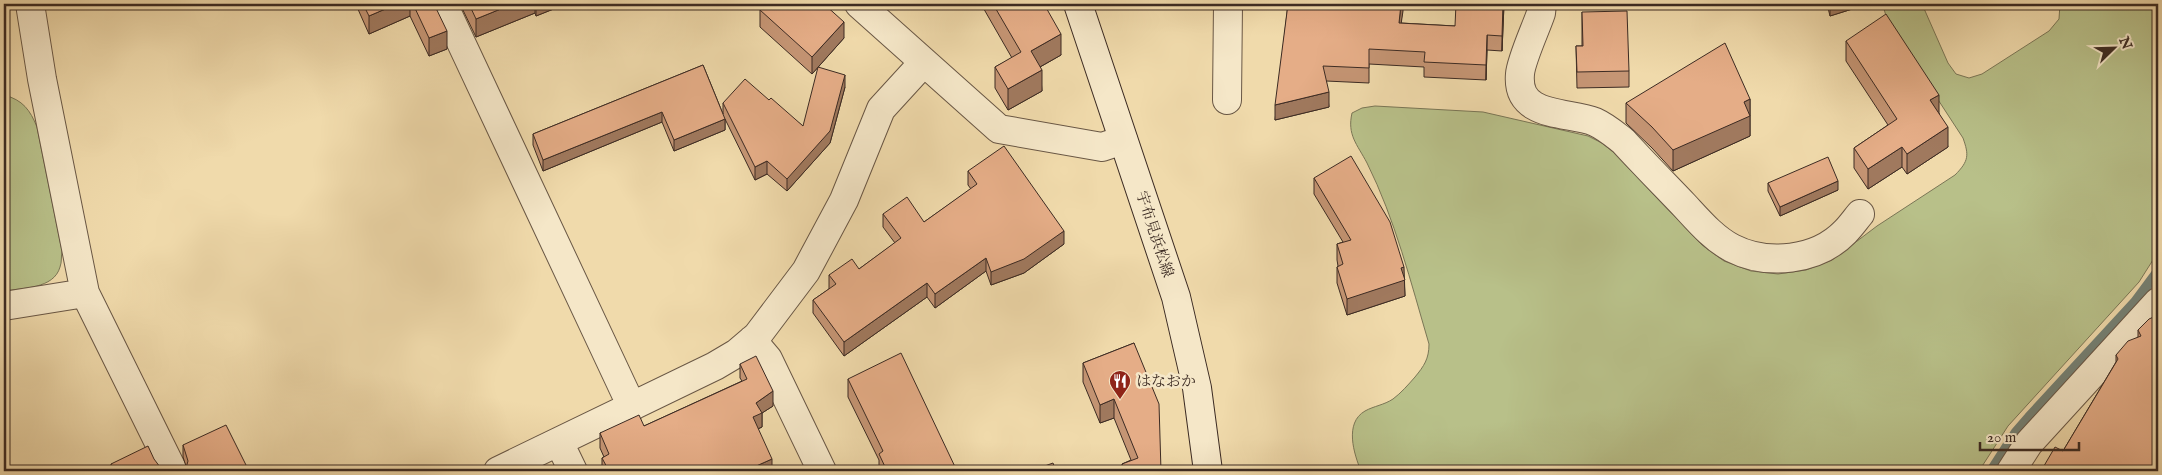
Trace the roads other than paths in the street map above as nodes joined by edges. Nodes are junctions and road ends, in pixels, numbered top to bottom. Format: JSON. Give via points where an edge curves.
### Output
{"nodes":[{"id":1,"x":30,"y":4,"type":"edge"},
{"id":2,"x":443,"y":4,"type":"edge"},
{"id":3,"x":859,"y":4,"type":"edge"},
{"id":4,"x":1078,"y":4,"type":"edge"},
{"id":5,"x":1228,"y":4,"type":"edge"},
{"id":6,"x":1542,"y":4,"type":"edge"},
{"id":7,"x":924,"y":62,"type":"junction"},
{"id":8,"x":1227,"y":100,"type":"dead end"},
{"id":9,"x":1124,"y":140,"type":"junction"},
{"id":10,"x":1860,"y":214,"type":"dead end"},
{"id":11,"x":85,"y":293,"type":"junction"},
{"id":12,"x":2158,"y":302,"type":"edge"},
{"id":13,"x":4,"y":306,"type":"edge"},
{"id":14,"x":752,"y":340,"type":"junction"},
{"id":15,"x":632,"y":407,"type":"junction"},
{"id":16,"x":559,"y":442,"type":"junction"},
{"id":17,"x":173,"y":471,"type":"edge"},
{"id":18,"x":498,"y":471,"type":"edge"},
{"id":19,"x":573,"y":471,"type":"edge"},
{"id":20,"x":822,"y":471,"type":"edge"},
{"id":21,"x":1208,"y":471,"type":"edge"},
{"id":22,"x":2011,"y":471,"type":"edge"}],
"edges":[{"from":1,"to":11,"type":"street"},
{"from":2,"to":15,"type":"street"},
{"from":3,"to":7,"type":"street"},
{"from":4,"to":9,"type":"street","name":"宇布見浜松線"},
{"from":5,"to":8,"type":"street"},
{"from":6,"to":10,"type":"street","via":[[1520,74],[1525,96],[1544,112],[1577,117],[1609,130],[1711,234],[1731,248],[1754,256],[1778,259],[1802,256],[1825,247],[1844,233]]},
{"from":7,"to":9,"type":"street","via":[[999,129],[1102,147]]},
{"from":7,"to":14,"type":"street","via":[[881,110],[844,200],[806,272]]},
{"from":9,"to":21,"type":"street","name":"宇布見浜松線","via":[[1183,325],[1197,388]]},
{"from":11,"to":13,"type":"street"},
{"from":11,"to":17,"type":"street"},
{"from":12,"to":22,"type":"street","via":[[2030,443]]},
{"from":14,"to":15,"type":"street","via":[[715,366]]},
{"from":14,"to":20,"type":"street","via":[[768,359]]},
{"from":15,"to":16,"type":"street"},
{"from":16,"to":18,"type":"street"},
{"from":16,"to":19,"type":"street"}]}
